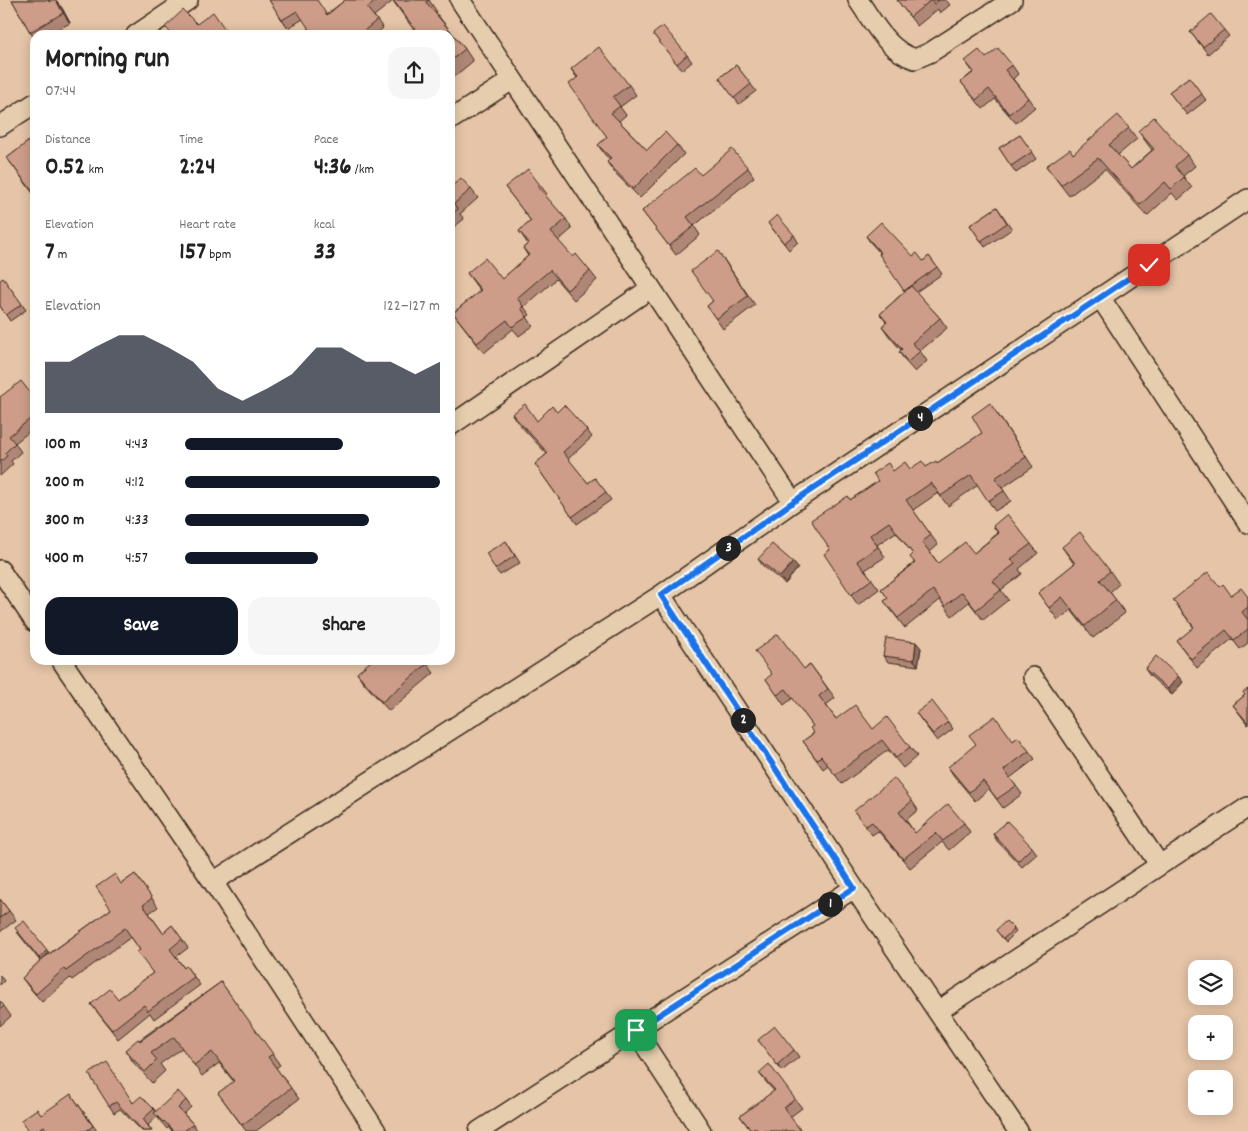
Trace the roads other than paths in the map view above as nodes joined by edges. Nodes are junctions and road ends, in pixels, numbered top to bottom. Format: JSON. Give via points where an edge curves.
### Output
{"nodes":[{"id":1,"x":188,"y":0,"type":"edge"},
{"id":2,"x":460,"y":0,"type":"edge"},
{"id":3,"x":858,"y":0,"type":"edge"},
{"id":4,"x":1012,"y":0,"type":"edge"},
{"id":5,"x":143,"y":30,"type":"edge"},
{"id":6,"x":512,"y":80,"type":"junction"},
{"id":7,"x":30,"y":106,"type":"edge"},
{"id":8,"x":455,"y":117,"type":"edge"},
{"id":9,"x":0,"y":126,"type":"edge"},
{"id":10,"x":1248,"y":199,"type":"edge"},
{"id":11,"x":651,"y":288,"type":"junction"},
{"id":12,"x":1100,"y":298,"type":"junction"},
{"id":13,"x":455,"y":423,"type":"edge"},
{"id":14,"x":793,"y":502,"type":"junction"},
{"id":15,"x":1248,"y":523,"type":"edge"},
{"id":16,"x":0,"y":570,"type":"edge"},
{"id":17,"x":661,"y":595,"type":"junction"},
{"id":18,"x":30,"y":615,"type":"edge"},
{"id":19,"x":64,"y":665,"type":"edge"},
{"id":20,"x":1033,"y":677,"type":"dead end"},
{"id":21,"x":1248,"y":808,"type":"edge"},
{"id":22,"x":1159,"y":864,"type":"junction"},
{"id":23,"x":212,"y":882,"type":"junction"},
{"id":24,"x":854,"y":888,"type":"junction"},
{"id":25,"x":938,"y":1011,"type":"junction"},
{"id":26,"x":636,"y":1030,"type":"junction"},
{"id":27,"x":376,"y":1131,"type":"edge"},
{"id":28,"x":479,"y":1131,"type":"edge"},
{"id":29,"x":701,"y":1131,"type":"edge"},
{"id":30,"x":1018,"y":1131,"type":"edge"}],
"edges":[{"from":1,"to":5,"type":"street"},
{"from":2,"to":6,"type":"street"},
{"from":3,"to":4,"type":"street","via":[[884,38],[901,54],[915,59]]},
{"from":6,"to":8,"type":"street"},
{"from":6,"to":11,"type":"street"},
{"from":7,"to":9,"type":"street"},
{"from":10,"to":12,"type":"street"},
{"from":11,"to":13,"type":"street"},
{"from":11,"to":14,"type":"street"},
{"from":12,"to":14,"type":"street"},
{"from":12,"to":15,"type":"street"},
{"from":14,"to":17,"type":"street"},
{"from":16,"to":18,"type":"street"},
{"from":17,"to":23,"type":"street"},
{"from":17,"to":24,"type":"street"},
{"from":19,"to":23,"type":"street"},
{"from":20,"to":22,"type":"street"},
{"from":21,"to":22,"type":"street"},
{"from":22,"to":25,"type":"street"},
{"from":23,"to":27,"type":"street"},
{"from":24,"to":25,"type":"street"},
{"from":24,"to":26,"type":"street"},
{"from":25,"to":30,"type":"street"},
{"from":26,"to":28,"type":"street"},
{"from":26,"to":29,"type":"street"}]}
